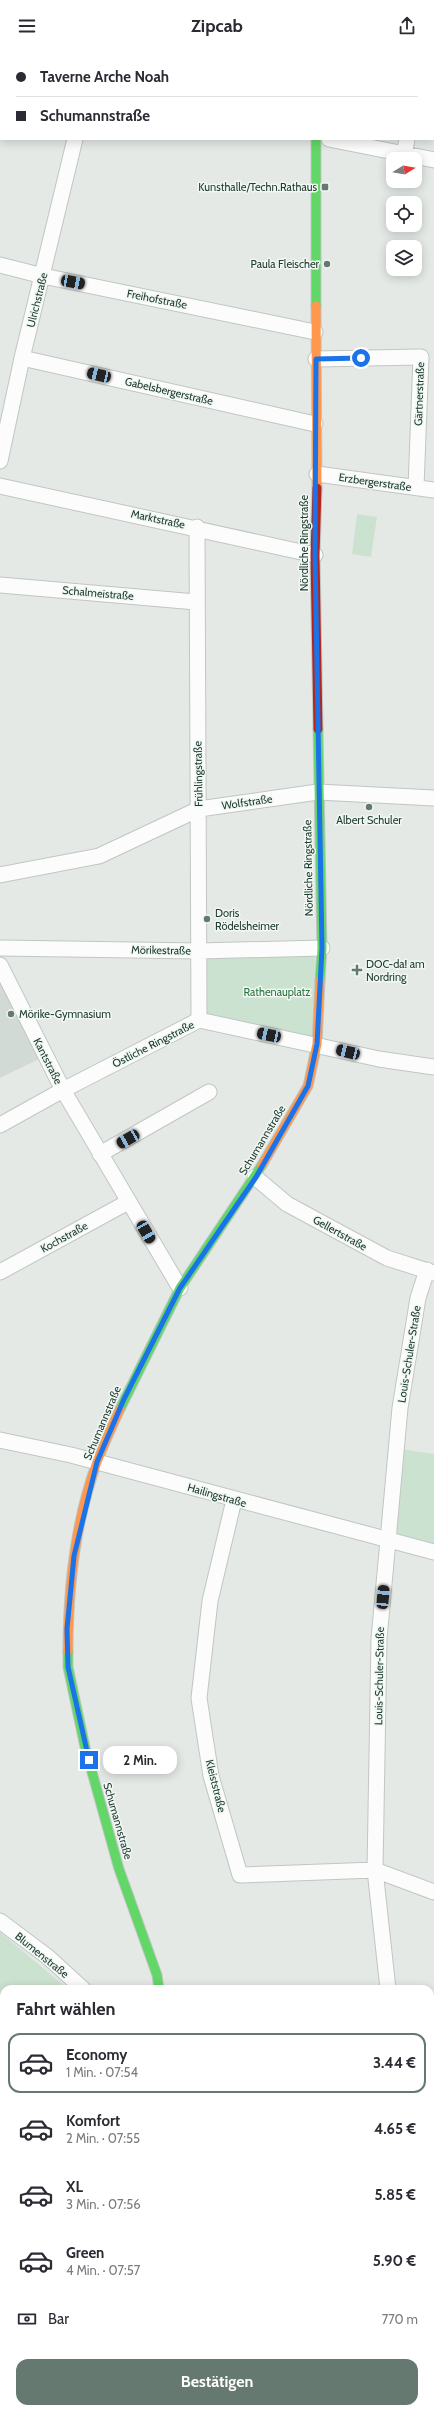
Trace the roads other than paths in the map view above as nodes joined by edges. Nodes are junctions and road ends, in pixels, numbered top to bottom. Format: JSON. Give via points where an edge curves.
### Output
{"nodes":[{"id":1,"x":75,"y":140,"type":"edge"},
{"id":2,"x":316,"y":140,"type":"edge"},
{"id":3,"x":334,"y":140,"type":"edge"},
{"id":4,"x":407,"y":140,"type":"edge"},
{"id":5,"x":390,"y":152,"type":"edge"},
{"id":6,"x":405,"y":152,"type":"edge"},
{"id":7,"x":422,"y":158,"type":"edge"},
{"id":8,"x":434,"y":160,"type":"edge"},
{"id":9,"x":0,"y":265,"type":"edge"},
{"id":10,"x":43,"y":276,"type":"junction"},
{"id":11,"x":315,"y":332,"type":"junction"},
{"id":12,"x":22,"y":358,"type":"junction"},
{"id":13,"x":316,"y":359,"type":"junction"},
{"id":14,"x":315,"y":424,"type":"junction"},
{"id":15,"x":0,"y":462,"type":"edge"},
{"id":16,"x":317,"y":474,"type":"junction"},
{"id":17,"x":0,"y":486,"type":"edge"},
{"id":18,"x":416,"y":487,"type":"junction"},
{"id":19,"x":434,"y":490,"type":"edge"},
{"id":20,"x":197,"y":528,"type":"junction"},
{"id":21,"x":315,"y":555,"type":"junction"},
{"id":22,"x":0,"y":585,"type":"edge"},
{"id":23,"x":196,"y":602,"type":"junction"},
{"id":24,"x":318,"y":792,"type":"junction"},
{"id":25,"x":434,"y":798,"type":"edge"},
{"id":26,"x":199,"y":809,"type":"junction"},
{"id":27,"x":0,"y":874,"type":"edge"},
{"id":28,"x":0,"y":948,"type":"edge"},
{"id":29,"x":322,"y":948,"type":"junction"},
{"id":30,"x":199,"y":951,"type":"junction"},
{"id":31,"x":0,"y":965,"type":"edge"},
{"id":32,"x":199,"y":1020,"type":"junction"},
{"id":33,"x":317,"y":1044,"type":"junction"},
{"id":34,"x":434,"y":1067,"type":"edge"},
{"id":35,"x":63,"y":1090,"type":"junction"},
{"id":36,"x":209,"y":1092,"type":"dead end"},
{"id":37,"x":0,"y":1125,"type":"edge"},
{"id":38,"x":100,"y":1154,"type":"junction"},
{"id":39,"x":256,"y":1177,"type":"junction"},
{"id":40,"x":128,"y":1202,"type":"junction"},
{"id":41,"x":0,"y":1272,"type":"edge"},
{"id":42,"x":431,"y":1272,"type":"edge"},
{"id":43,"x":180,"y":1288,"type":"junction"},
{"id":44,"x":0,"y":1440,"type":"edge"},
{"id":45,"x":97,"y":1462,"type":"junction"},
{"id":46,"x":234,"y":1500,"type":"junction"},
{"id":47,"x":388,"y":1541,"type":"junction"},
{"id":48,"x":434,"y":1552,"type":"edge"},
{"id":49,"x":375,"y":1870,"type":"junction"},
{"id":50,"x":434,"y":1892,"type":"edge"},
{"id":51,"x":0,"y":1921,"type":"edge"},
{"id":52,"x":79,"y":1985,"type":"edge"},
{"id":53,"x":158,"y":1985,"type":"edge"},
{"id":54,"x":388,"y":1985,"type":"edge"}],
"edges":[{"from":1,"to":10,"type":"street","name":"Ulrichstraße"},
{"from":2,"to":11,"type":"street","name":"Nördliche Ringstraße"},
{"from":3,"to":5,"type":"street"},
{"from":4,"to":6,"type":"street"},
{"from":7,"to":8,"type":"street"},
{"from":9,"to":10,"type":"street","name":"Freihofstraße"},
{"from":10,"to":11,"type":"street","name":"Freihofstraße"},
{"from":10,"to":12,"type":"street","name":"Ulrichstraße"},
{"from":11,"to":13,"type":"street","name":"Nördliche Ringstraße"},
{"from":12,"to":14,"type":"street","name":"Gabelsbergerstraße"},
{"from":12,"to":15,"type":"street","name":"Ulrichstraße"},
{"from":13,"to":14,"type":"street","name":"Nördliche Ringstraße"},
{"from":13,"to":18,"type":"street","name":"Gärtnerstraße","via":[[421,357]]},
{"from":14,"to":16,"type":"street","name":"Nördliche Ringstraße"},
{"from":16,"to":18,"type":"street","name":"Erzbergerstraße"},
{"from":16,"to":21,"type":"street","name":"Nördliche Ringstraße"},
{"from":17,"to":20,"type":"street","name":"Marktstraße"},
{"from":18,"to":19,"type":"street","name":"Erzbergerstraße"},
{"from":20,"to":21,"type":"street","name":"Marktstraße"},
{"from":20,"to":23,"type":"street","name":"Frühlingstraße"},
{"from":21,"to":24,"type":"street","name":"Nördliche Ringstraße"},
{"from":22,"to":23,"type":"street","name":"Schalmeistraße"},
{"from":23,"to":26,"type":"street","name":"Frühlingstraße"},
{"from":24,"to":25,"type":"street","name":"Wolfstraße"},
{"from":24,"to":26,"type":"street","name":"Wolfstraße"},
{"from":24,"to":29,"type":"street","name":"Nördliche Ringstraße"},
{"from":26,"to":27,"type":"street","name":"Wolfstraße","via":[[99,856]]},
{"from":26,"to":30,"type":"street","name":"Frühlingstraße"},
{"from":28,"to":30,"type":"street","name":"Mörikestraße"},
{"from":29,"to":30,"type":"street","name":"Mörikestraße"},
{"from":29,"to":33,"type":"street","name":"Schumannstraße"},
{"from":30,"to":32,"type":"street","name":"Frühlingstraße"},
{"from":31,"to":35,"type":"street","name":"Kantstraße"},
{"from":32,"to":33,"type":"street","name":"Östliche Ringstraße"},
{"from":32,"to":35,"type":"street","name":"Östliche Ringstraße"},
{"from":33,"to":34,"type":"street","name":"Östliche Ringstraße","via":[[379,1059]]},
{"from":33,"to":39,"type":"street","name":"Schumannstraße","via":[[308,1086]]},
{"from":35,"to":37,"type":"street","name":"Östliche Ringstraße"},
{"from":35,"to":38,"type":"street","name":"Kantstraße"},
{"from":36,"to":38,"type":"street"},
{"from":38,"to":40,"type":"street","name":"Kantstraße"},
{"from":39,"to":42,"type":"street","name":"Gellertstraße","via":[[287,1204],[387,1258]]},
{"from":39,"to":43,"type":"street","name":"Schumannstraße"},
{"from":40,"to":41,"type":"street","name":"Kochstraße"},
{"from":40,"to":43,"type":"street","name":"Kantstraße"},
{"from":42,"to":47,"type":"street","name":"Louis-Schuler-Straße","via":[[418,1298],[400,1408]]},
{"from":43,"to":45,"type":"street","name":"Schumannstraße","via":[[124,1399]]},
{"from":44,"to":45,"type":"street","name":"Hailingstraße"},
{"from":45,"to":46,"type":"street","name":"Hailingstraße"},
{"from":45,"to":53,"type":"street","name":"Schumannstraße","via":[[70,1580],[68,1667],[85,1747],[119,1869]]},
{"from":46,"to":47,"type":"street","name":"Hailingstraße"},
{"from":46,"to":49,"type":"street","name":"Kleiststraße","via":[[210,1601],[199,1698],[211,1776],[240,1875]]},
{"from":47,"to":48,"type":"street","name":"Hailingstraße"},
{"from":47,"to":49,"type":"street","name":"Louis-Schuler-Straße","via":[[379,1639]]},
{"from":49,"to":50,"type":"street","name":"Kleiststraße"},
{"from":49,"to":54,"type":"street","name":"Louis-Schuler-Straße"},
{"from":51,"to":52,"type":"street","name":"Blumenstraße","via":[[48,1957]]}]}
